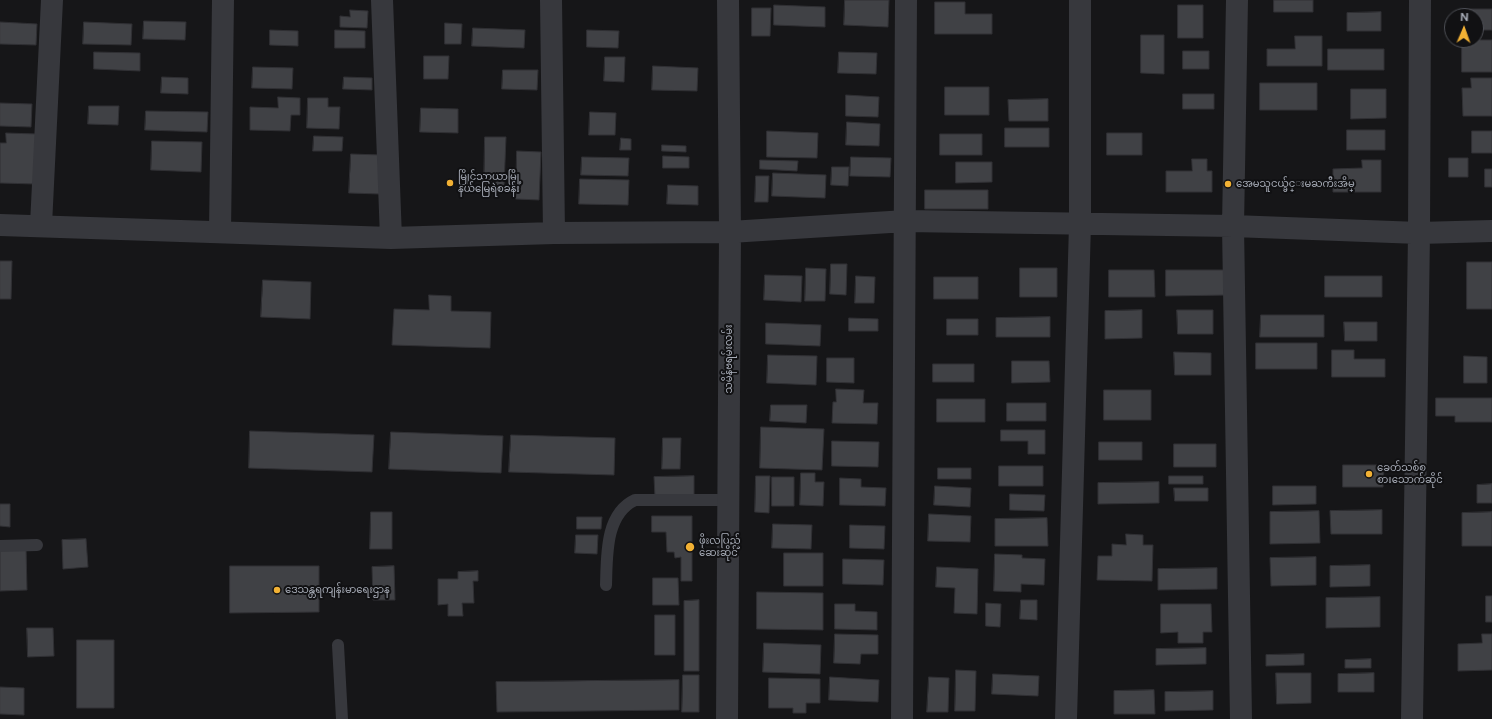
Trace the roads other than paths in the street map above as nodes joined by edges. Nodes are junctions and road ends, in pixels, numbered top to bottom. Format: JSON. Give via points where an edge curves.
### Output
{"nodes":[{"id":1,"x":52,"y":0,"type":"edge"},
{"id":2,"x":223,"y":0,"type":"edge"},
{"id":3,"x":382,"y":0,"type":"edge"},
{"id":4,"x":551,"y":0,"type":"edge"},
{"id":5,"x":728,"y":0,"type":"edge"},
{"id":6,"x":906,"y":0,"type":"edge"},
{"id":7,"x":1080,"y":0,"type":"edge"},
{"id":8,"x":1237,"y":0,"type":"edge"},
{"id":9,"x":1420,"y":0,"type":"edge"},
{"id":10,"x":906,"y":221,"type":"junction"},
{"id":11,"x":1080,"y":224,"type":"junction"},
{"id":12,"x":0,"y":225,"type":"edge"},
{"id":13,"x":41,"y":225,"type":"junction"},
{"id":14,"x":1233,"y":226,"type":"junction"},
{"id":15,"x":1492,"y":231,"type":"edge"},
{"id":16,"x":220,"y":232,"type":"junction"},
{"id":17,"x":730,"y":232,"type":"junction"},
{"id":18,"x":1419,"y":232,"type":"junction"},
{"id":19,"x":554,"y":233,"type":"junction"},
{"id":20,"x":391,"y":238,"type":"junction"},
{"id":21,"x":728,"y":500,"type":"junction"},
{"id":22,"x":37,"y":545,"type":"dead end"},
{"id":23,"x":0,"y":546,"type":"edge"},
{"id":24,"x":606,"y":585,"type":"dead end"},
{"id":25,"x":338,"y":645,"type":"dead end"},
{"id":26,"x":342,"y":719,"type":"edge"},
{"id":27,"x":727,"y":719,"type":"edge"},
{"id":28,"x":902,"y":719,"type":"edge"},
{"id":29,"x":1066,"y":719,"type":"edge"},
{"id":30,"x":1241,"y":719,"type":"edge"},
{"id":31,"x":1412,"y":719,"type":"edge"}],
"edges":[{"from":1,"to":13,"type":"street"},
{"from":2,"to":16,"type":"street"},
{"from":3,"to":20,"type":"street"},
{"from":4,"to":19,"type":"street"},
{"from":5,"to":17,"type":"street","name":"သမိန်ဗရမ်းလမ်း"},
{"from":6,"to":10,"type":"street"},
{"from":7,"to":11,"type":"street"},
{"from":8,"to":14,"type":"street"},
{"from":9,"to":18,"type":"street"},
{"from":10,"to":11,"type":"street"},
{"from":10,"to":17,"type":"street"},
{"from":10,"to":28,"type":"street"},
{"from":11,"to":14,"type":"street"},
{"from":11,"to":29,"type":"street"},
{"from":12,"to":13,"type":"street"},
{"from":13,"to":16,"type":"street"},
{"from":14,"to":18,"type":"street"},
{"from":14,"to":30,"type":"street"},
{"from":15,"to":18,"type":"street"},
{"from":16,"to":20,"type":"street"},
{"from":17,"to":19,"type":"street"},
{"from":17,"to":21,"type":"street","name":"သမိန်ဗရမ်းလမ်း"},
{"from":18,"to":31,"type":"street"},
{"from":19,"to":20,"type":"street"},
{"from":21,"to":24,"type":"lane","via":[[635,500],[627,504],[616,519],[610,534]]},
{"from":21,"to":27,"type":"street","name":"သမိန်ဗရမ်းလမ်း"},
{"from":22,"to":23,"type":"lane"},
{"from":25,"to":26,"type":"lane"}]}
